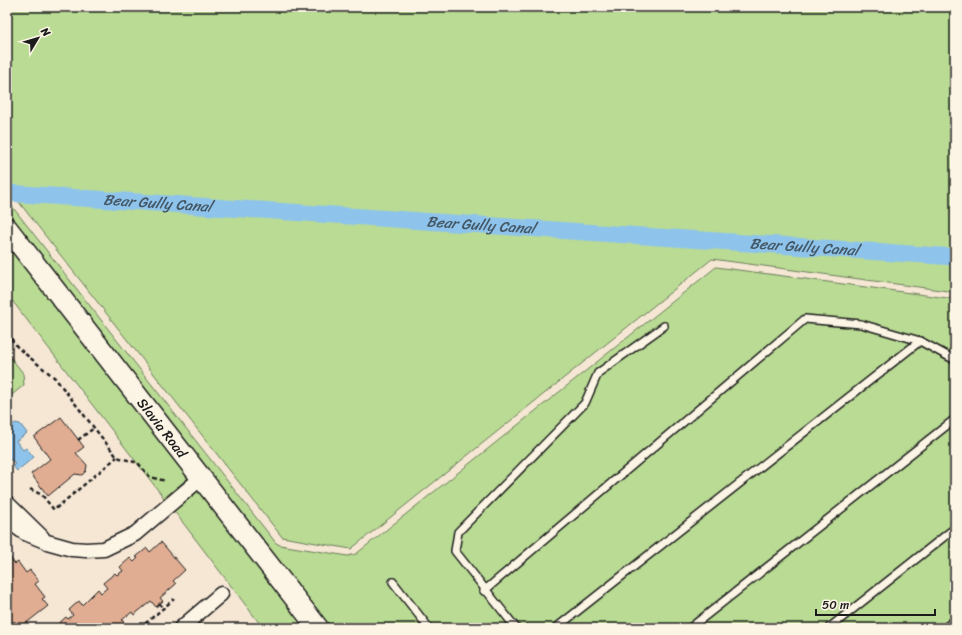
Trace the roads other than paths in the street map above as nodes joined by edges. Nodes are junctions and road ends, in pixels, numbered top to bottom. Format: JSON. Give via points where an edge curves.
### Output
{"nodes":[{"id":1,"x":7,"y":228,"type":"edge"},
{"id":2,"x":664,"y":326,"type":"dead end"},
{"id":3,"x":920,"y":341,"type":"junction"},
{"id":4,"x":955,"y":360,"type":"edge"},
{"id":5,"x":955,"y":419,"type":"edge"},
{"id":6,"x":200,"y":479,"type":"junction"},
{"id":7,"x":7,"y":503,"type":"edge"},
{"id":8,"x":7,"y":520,"type":"edge"},
{"id":9,"x":955,"y":528,"type":"edge"},
{"id":10,"x":47,"y":542,"type":"junction"},
{"id":11,"x":393,"y":582,"type":"dead end"},
{"id":12,"x":484,"y":590,"type":"junction"},
{"id":13,"x":221,"y":594,"type":"dead end"},
{"id":14,"x":955,"y":620,"type":"edge"},
{"id":15,"x":181,"y":628,"type":"edge"},
{"id":16,"x":318,"y":628,"type":"edge"},
{"id":17,"x":429,"y":628,"type":"edge"},
{"id":18,"x":516,"y":628,"type":"edge"},
{"id":19,"x":556,"y":628,"type":"edge"},
{"id":20,"x":690,"y":628,"type":"edge"},
{"id":21,"x":829,"y":628,"type":"edge"},
{"id":22,"x":945,"y":628,"type":"edge"}],
"edges":[{"from":1,"to":6,"type":"street","name":"Slavia Road"},
{"from":2,"to":12,"type":"lane","via":[[598,374],[585,403],[458,532],[455,551]]},
{"from":3,"to":4,"type":"lane"},
{"from":3,"to":12,"type":"lane","via":[[861,324],[805,319]]},
{"from":3,"to":19,"type":"lane"},
{"from":5,"to":20,"type":"lane"},
{"from":6,"to":10,"type":"street","via":[[122,542],[104,549],[86,550]]},
{"from":6,"to":16,"type":"street","name":"Slavia Road"},
{"from":7,"to":10,"type":"street"},
{"from":8,"to":10,"type":"street","via":[[25,533]]},
{"from":9,"to":21,"type":"lane"},
{"from":11,"to":17,"type":"lane"},
{"from":12,"to":18,"type":"lane"},
{"from":13,"to":15,"type":"street"},
{"from":14,"to":22,"type":"lane"}]}
